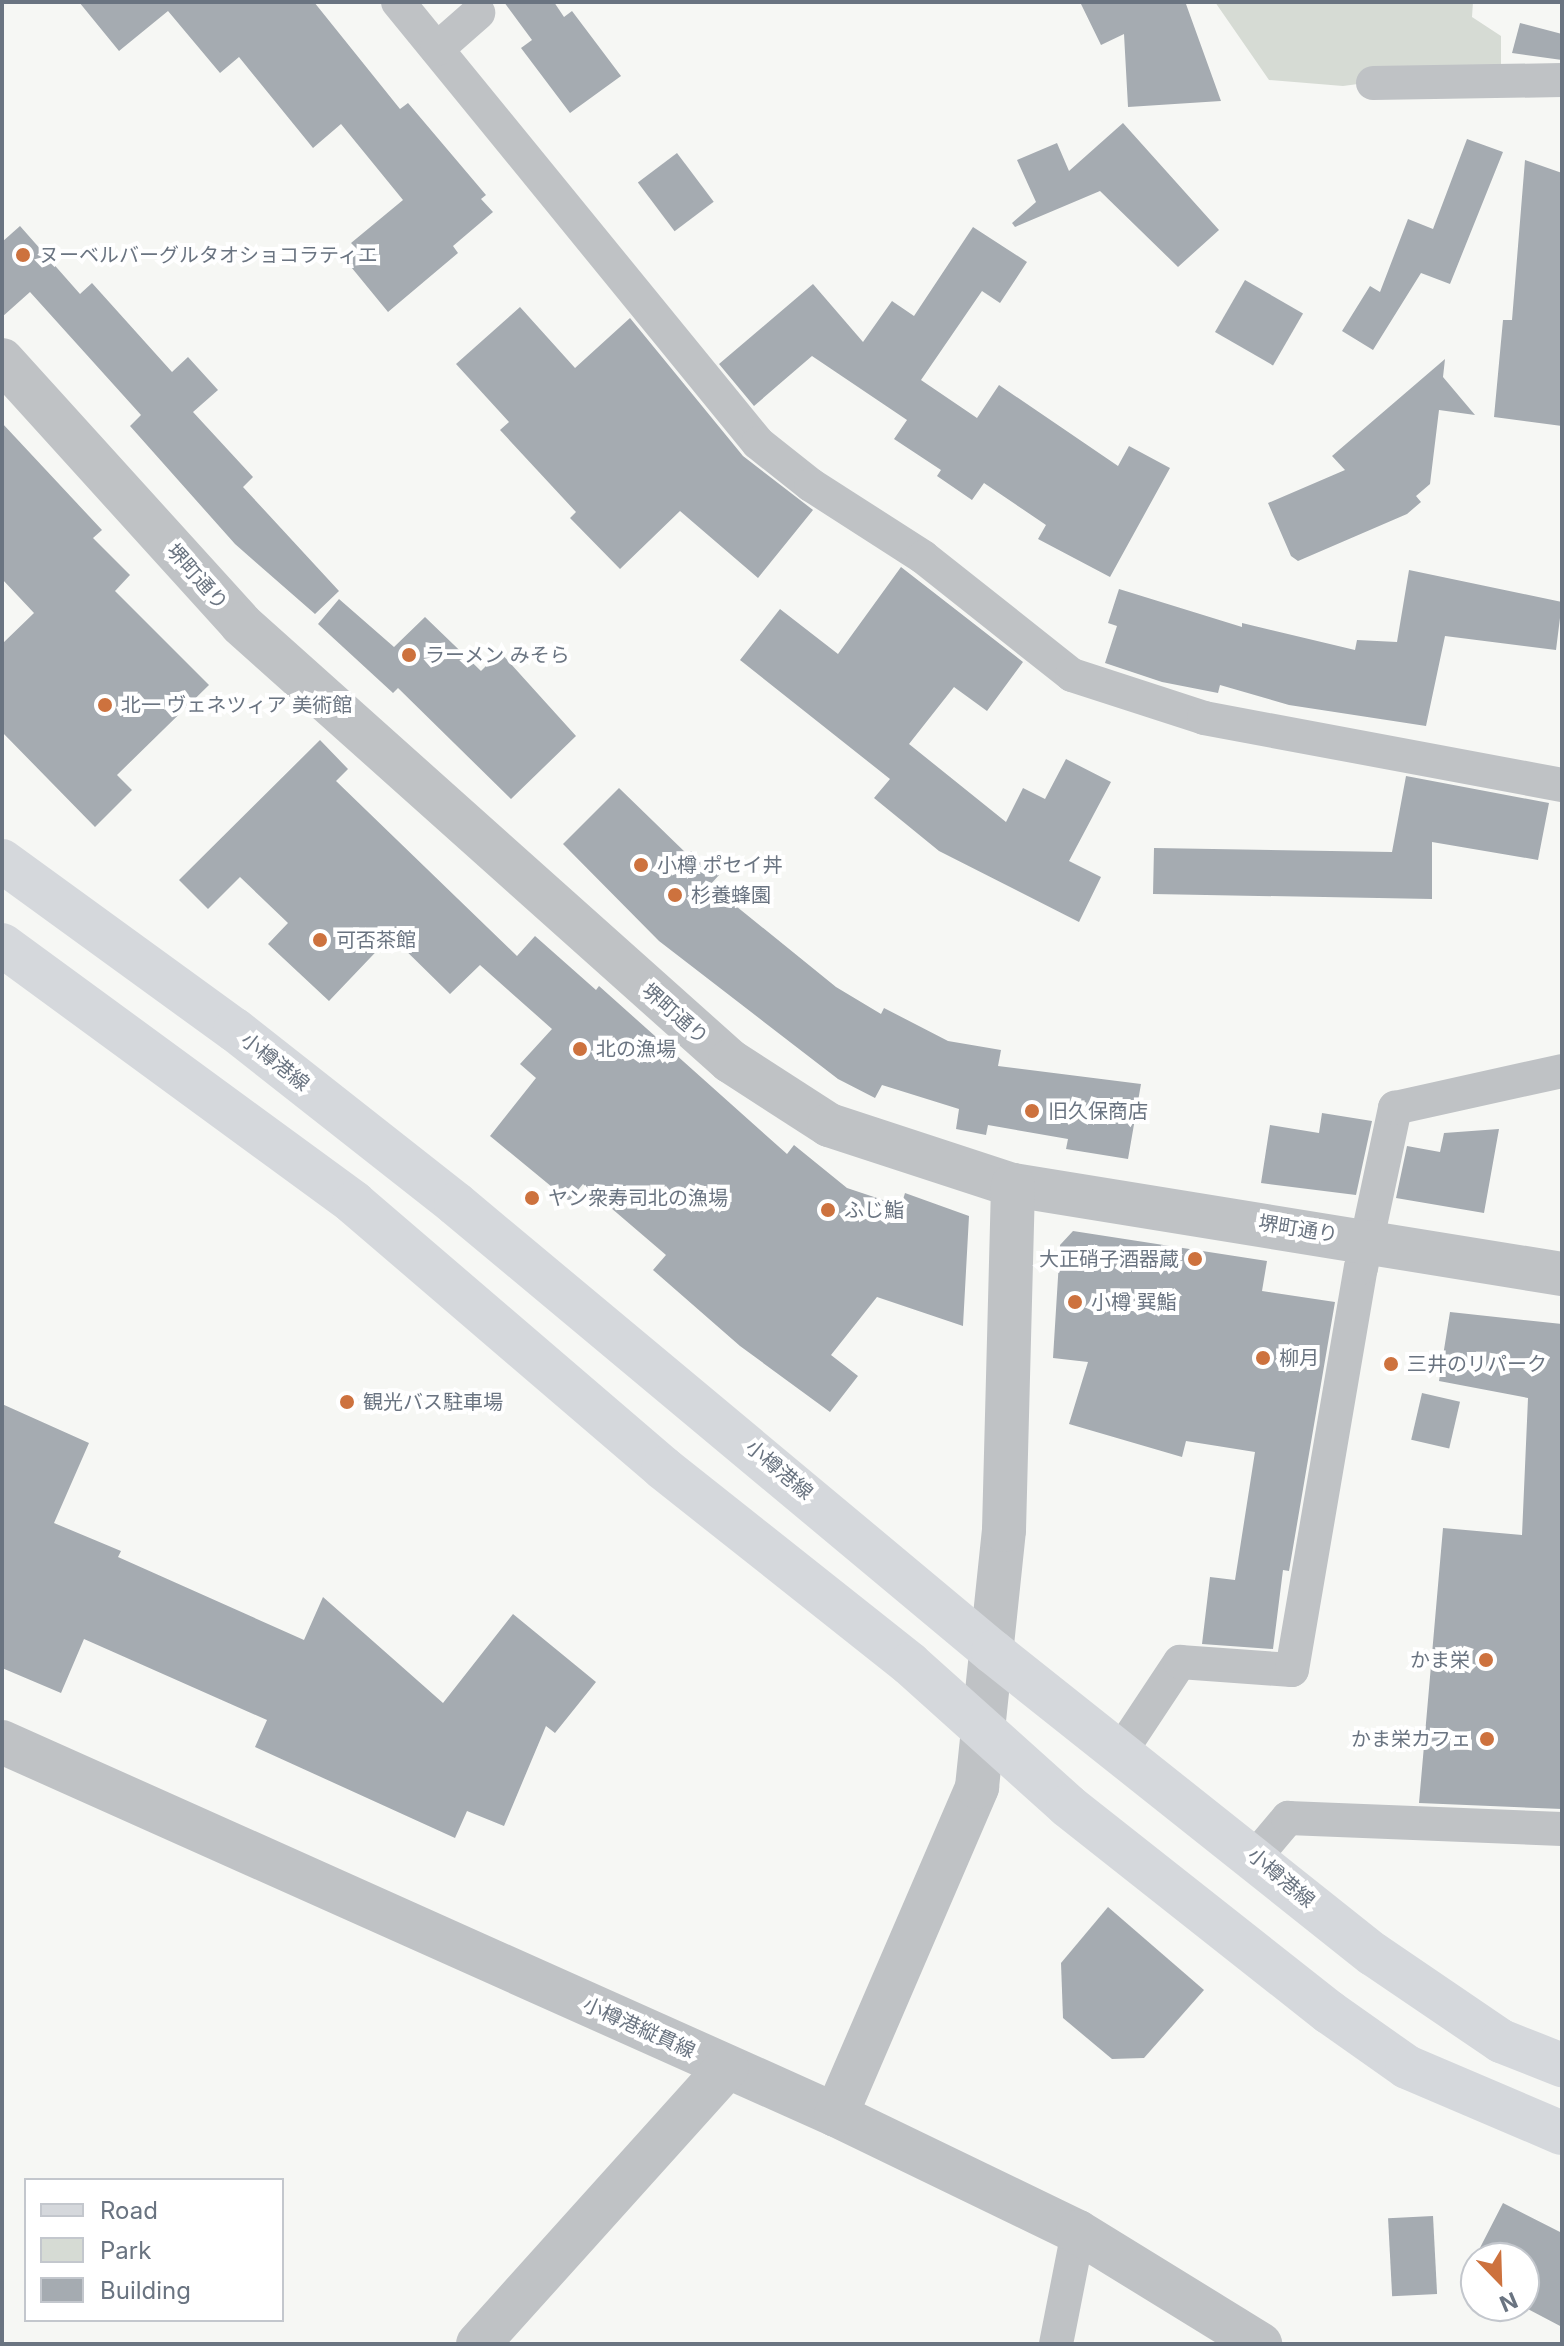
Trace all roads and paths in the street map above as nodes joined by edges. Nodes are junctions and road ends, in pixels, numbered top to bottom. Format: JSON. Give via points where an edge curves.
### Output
{"nodes":[{"id":1,"x":398,"y":2,"type":"edge"},
{"id":2,"x":478,"y":13,"type":"dead end"},
{"id":3,"x":437,"y":49,"type":"junction"},
{"id":4,"x":1562,"y":80,"type":"edge"},
{"id":5,"x":1373,"y":83,"type":"dead end"},
{"id":6,"x":2,"y":360,"type":"edge"},
{"id":7,"x":1562,"y":785,"type":"edge"},
{"id":8,"x":2,"y":861,"type":"edge"},
{"id":9,"x":2,"y":945,"type":"edge"},
{"id":10,"x":1562,"y":1071,"type":"edge"},
{"id":11,"x":1013,"y":1185,"type":"junction"},
{"id":12,"x":1367,"y":1240,"type":"junction"},
{"id":13,"x":1562,"y":1274,"type":"edge"},
{"id":14,"x":993,"y":1652,"type":"junction"},
{"id":15,"x":986,"y":1734,"type":"junction"},
{"id":16,"x":2,"y":1742,"type":"edge"},
{"id":17,"x":1121,"y":1751,"type":"junction"},
{"id":18,"x":1562,"y":1829,"type":"edge"},
{"id":19,"x":1256,"y":1856,"type":"junction"},
{"id":20,"x":1562,"y":2065,"type":"edge"},
{"id":21,"x":727,"y":2067,"type":"junction"},
{"id":22,"x":836,"y":2115,"type":"junction"},
{"id":23,"x":1562,"y":2133,"type":"edge"},
{"id":24,"x":1078,"y":2232,"type":"junction"},
{"id":25,"x":478,"y":2344,"type":"edge"},
{"id":26,"x":1056,"y":2344,"type":"edge"},
{"id":27,"x":1260,"y":2344,"type":"edge"}],
"edges":[{"from":1,"to":3,"type":"street"},
{"from":2,"to":3,"type":"street"},
{"from":3,"to":7,"type":"street","via":[[758,443],[811,485],[923,557],[1072,675],[1204,718]]},
{"from":4,"to":5,"type":"street"},
{"from":6,"to":11,"type":"street","name":"堺町通り","via":[[241,624],[730,1061],[829,1125]]},
{"from":8,"to":14,"type":"main road","name":"小樽港線","via":[[235,1030],[456,1204]]},
{"from":9,"to":15,"type":"main road","via":[[354,1203],[663,1468],[910,1664]]},
{"from":10,"to":12,"type":"street","via":[[1395,1108]]},
{"from":11,"to":12,"type":"street","name":"堺町通り"},
{"from":11,"to":14,"type":"street","via":[[1004,1530]]},
{"from":12,"to":13,"type":"street","name":"堺町通り"},
{"from":12,"to":17,"type":"street","via":[[1292,1670],[1180,1662]]},
{"from":14,"to":15,"type":"street"},
{"from":14,"to":17,"type":"main road","name":"小樽港線"},
{"from":15,"to":22,"type":"street","via":[[977,1787]]},
{"from":15,"to":23,"type":"main road","via":[[1068,1806],[1394,2058]]},
{"from":16,"to":21,"type":"street","name":"小樽港縦貫線"},
{"from":17,"to":19,"type":"main road","name":"小樽港線"},
{"from":18,"to":19,"type":"street","via":[[1288,1818]]},
{"from":19,"to":20,"type":"main road","name":"小樽港線","via":[[1373,1954],[1501,2041]]},
{"from":21,"to":22,"type":"street","name":"小樽港縦貫線"},
{"from":21,"to":25,"type":"street"},
{"from":22,"to":24,"type":"street","name":"小樽港縦貫線"},
{"from":24,"to":26,"type":"street"},
{"from":24,"to":27,"type":"street","name":"小樽港縦貫線"}]}
